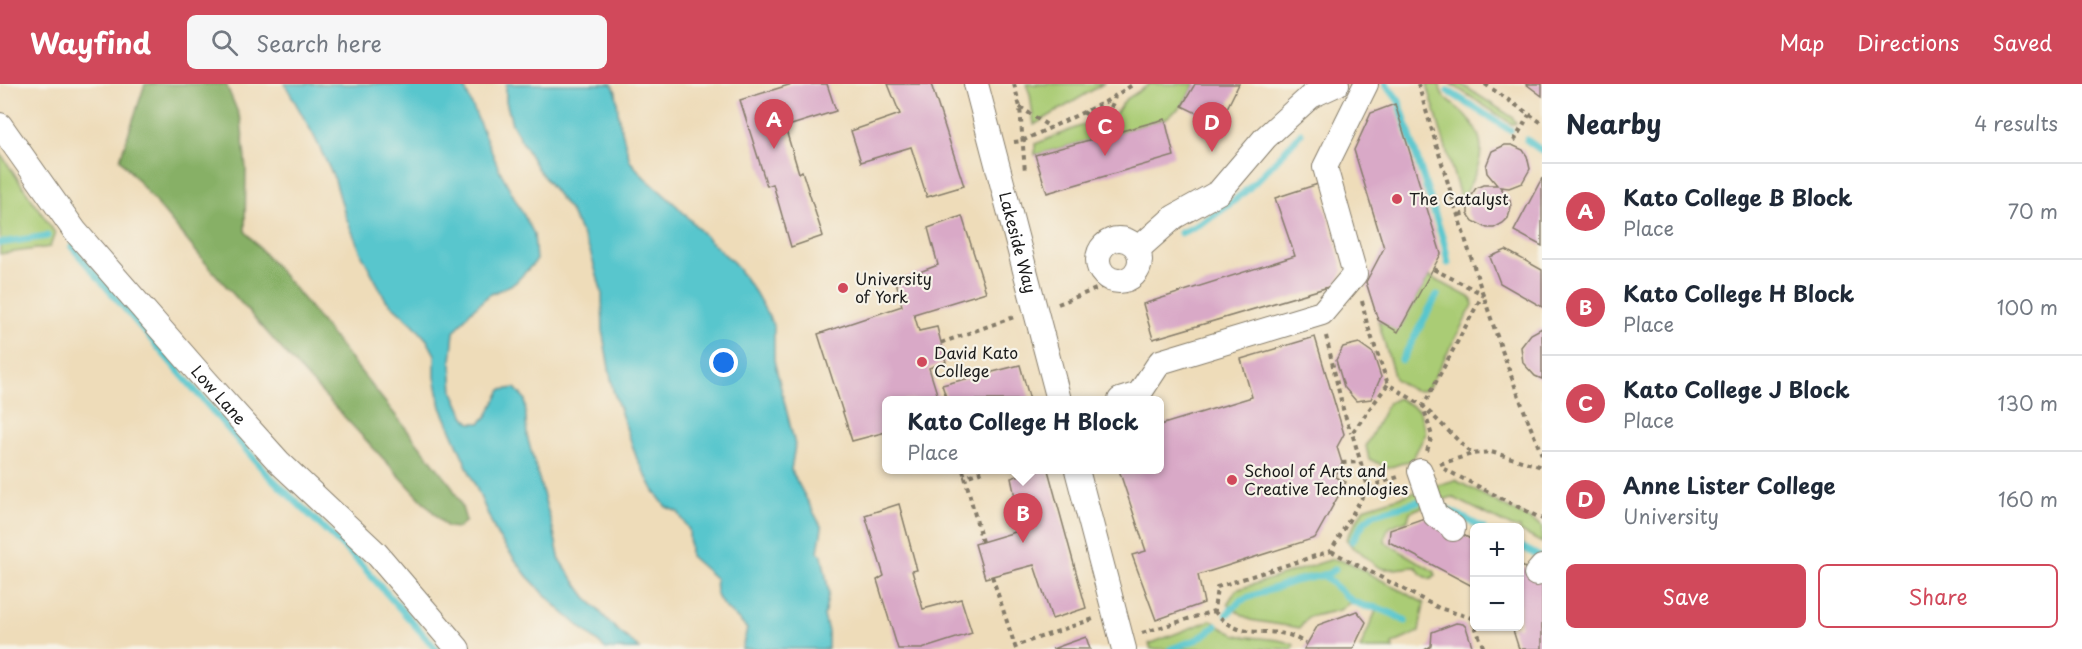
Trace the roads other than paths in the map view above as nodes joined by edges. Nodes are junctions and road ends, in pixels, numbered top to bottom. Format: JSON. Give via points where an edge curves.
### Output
{"nodes":[{"id":1,"x":976,"y":84,"type":"edge"},
{"id":2,"x":1337,"y":84,"type":"edge"},
{"id":3,"x":1366,"y":84,"type":"edge"},
{"id":4,"x":0,"y":125,"type":"edge"},
{"id":5,"x":1138,"y":249,"type":"junction"},
{"id":6,"x":1058,"y":396,"type":"edge"},
{"id":7,"x":1133,"y":396,"type":"edge"},
{"id":8,"x":1429,"y":468,"type":"road end"},
{"id":9,"x":1078,"y":474,"type":"edge"},
{"id":10,"x":1453,"y":529,"type":"dead end"},
{"id":11,"x":1123,"y":643,"type":"edge"},
{"id":12,"x":458,"y":649,"type":"edge"}],
"edges":[{"from":1,"to":6,"type":"street","name":"Lakeside Way","via":[[1047,306]]},
{"from":2,"to":5,"type":"street","via":[[1311,96],[1265,138],[1219,192],[1174,217]]},
{"from":3,"to":7,"type":"street","via":[[1325,167],[1355,274],[1322,314],[1160,362],[1139,394]]},
{"from":4,"to":12,"type":"street","name":"Low Lane","via":[[75,231],[206,381],[279,462],[376,553]]},
{"from":5,"to":5,"type":"street","via":[[1141,266],[1131,279],[1114,282],[1101,272],[1098,255],[1108,242],[1125,239]]},
{"from":8,"to":10,"type":"street","via":[[1435,515]]},
{"from":9,"to":11,"type":"street"}]}
